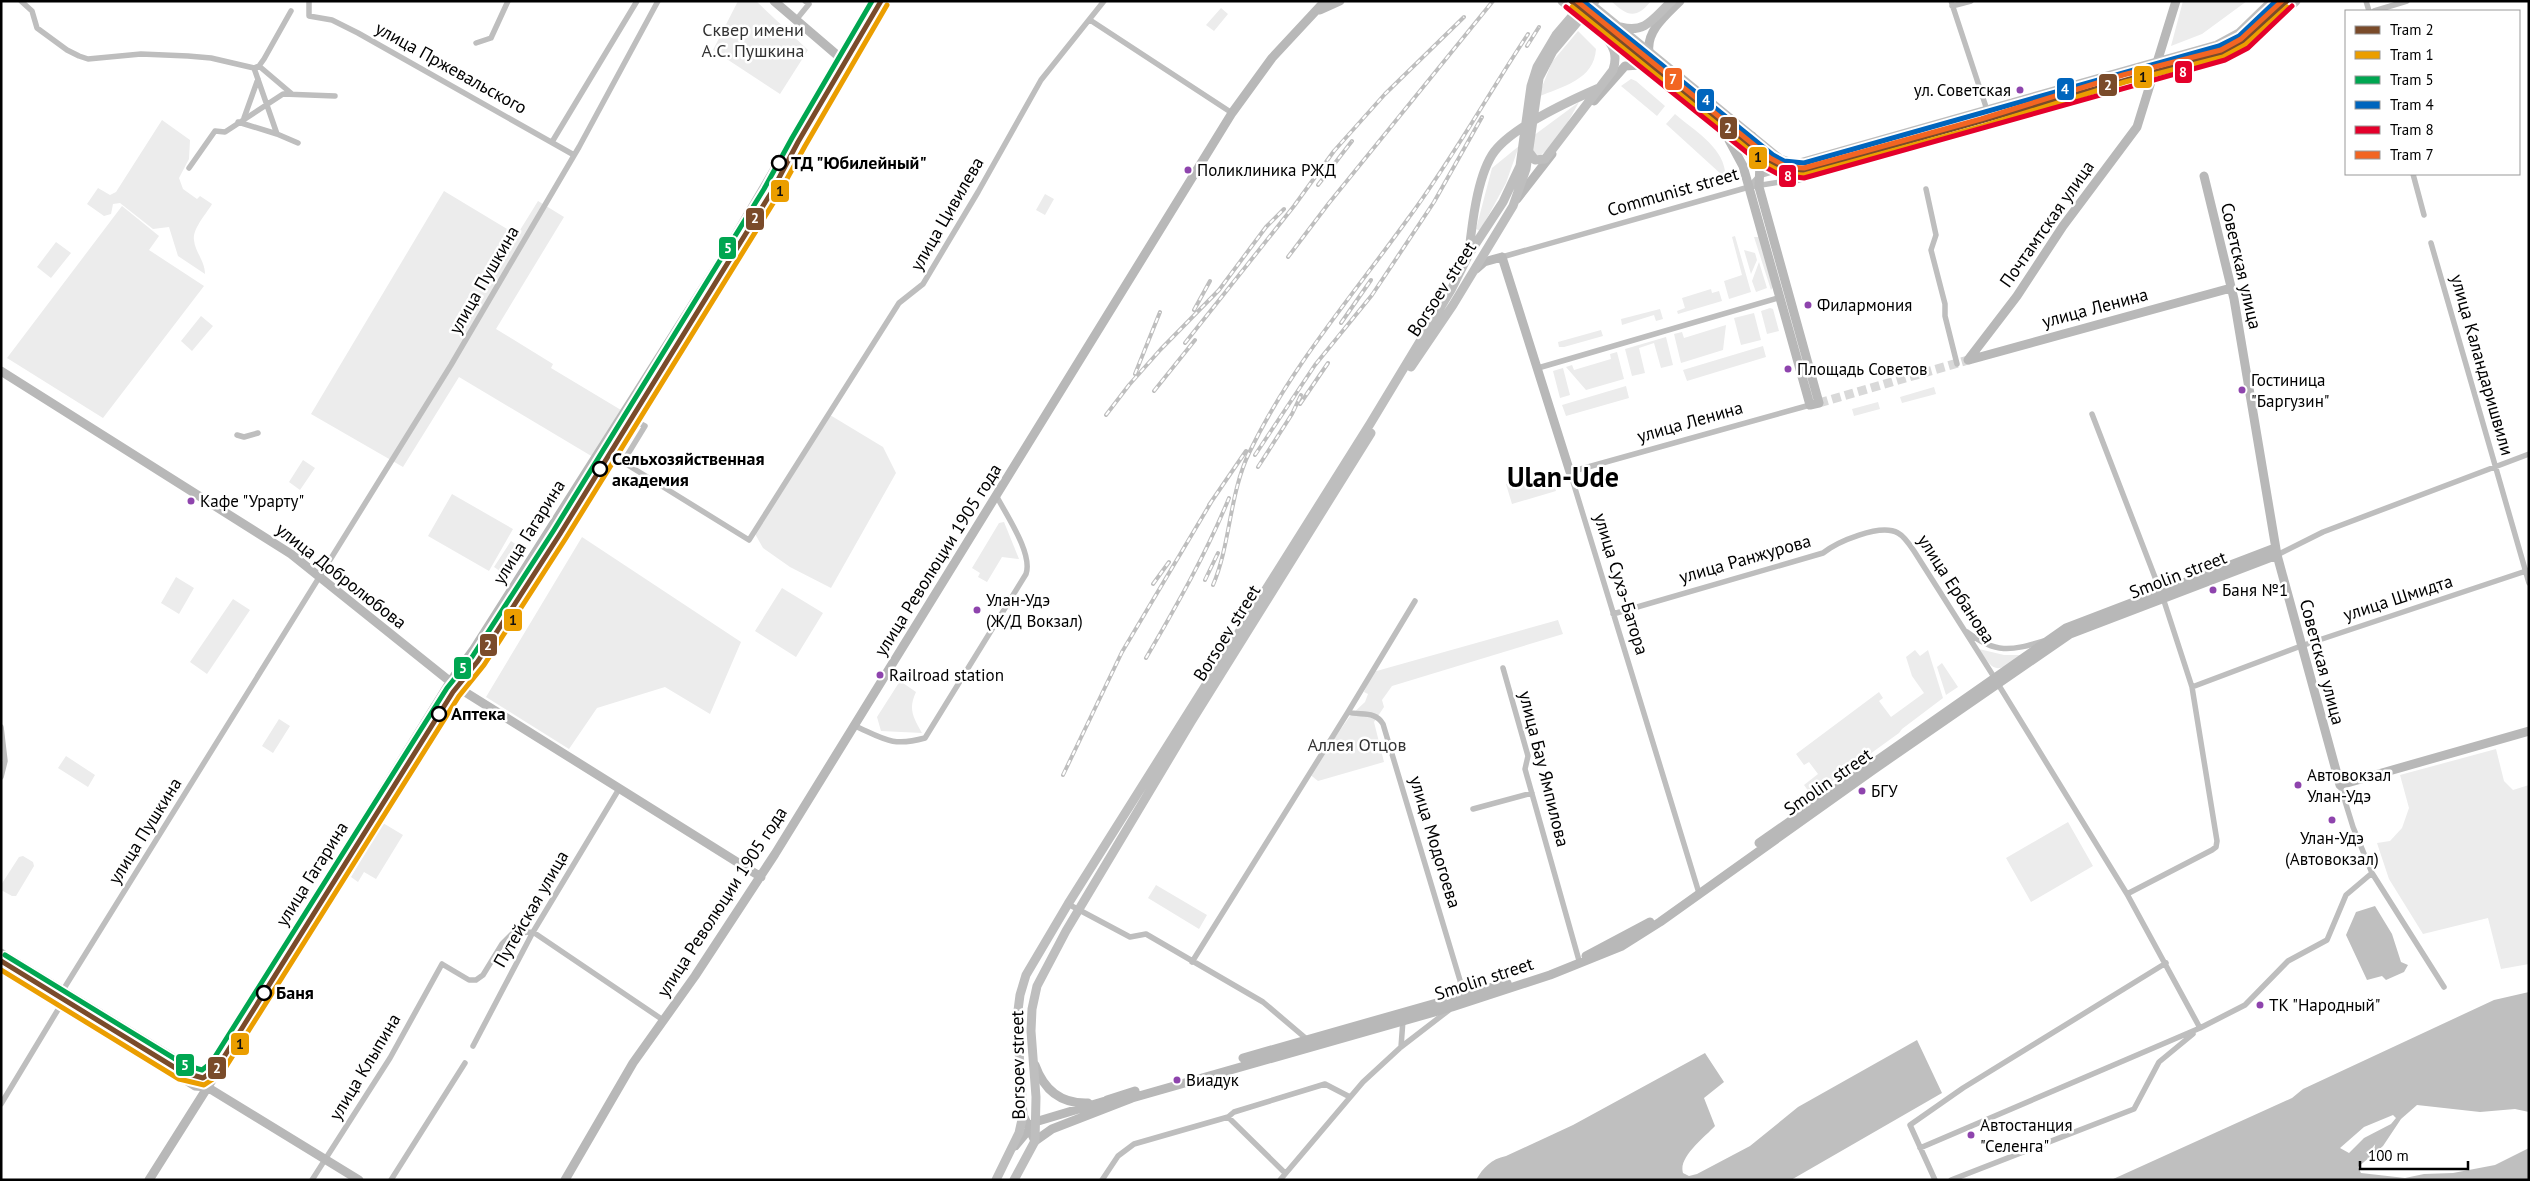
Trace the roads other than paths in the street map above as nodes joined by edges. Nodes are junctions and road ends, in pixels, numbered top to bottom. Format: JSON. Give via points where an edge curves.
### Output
{"nodes":[{"id":1,"x":21,"y":1,"type":"edge"},
{"id":2,"x":309,"y":1,"type":"edge"},
{"id":3,"x":508,"y":1,"type":"edge"},
{"id":4,"x":637,"y":1,"type":"edge"},
{"id":5,"x":658,"y":1,"type":"edge"},
{"id":6,"x":774,"y":1,"type":"edge"},
{"id":7,"x":805,"y":1,"type":"edge"},
{"id":8,"x":874,"y":1,"type":"edge"},
{"id":9,"x":884,"y":1,"type":"edge"},
{"id":10,"x":1104,"y":1,"type":"edge"},
{"id":11,"x":1325,"y":1,"type":"edge"},
{"id":12,"x":1340,"y":1,"type":"edge"},
{"id":13,"x":1562,"y":1,"type":"edge"},
{"id":14,"x":1586,"y":1,"type":"edge"},
{"id":15,"x":1595,"y":1,"type":"edge"},
{"id":16,"x":1664,"y":1,"type":"edge"},
{"id":17,"x":1672,"y":1,"type":"edge"},
{"id":18,"x":1680,"y":1,"type":"edge"},
{"id":19,"x":1970,"y":1,"type":"edge"},
{"id":20,"x":2176,"y":1,"type":"edge"},
{"id":21,"x":2272,"y":1,"type":"edge"},
{"id":22,"x":2296,"y":1,"type":"edge"},
{"id":23,"x":2407,"y":1,"type":"edge"},
{"id":24,"x":1952,"y":4,"type":"edge"},
{"id":25,"x":2377,"y":10,"type":"edge"},
{"id":26,"x":291,"y":11,"type":"dead end"},
{"id":27,"x":1312,"y":13,"type":"junction"},
{"id":28,"x":1652,"y":19,"type":"junction"},
{"id":29,"x":796,"y":20,"type":"junction"},
{"id":30,"x":1090,"y":20,"type":"junction"},
{"id":31,"x":1618,"y":27,"type":"junction"},
{"id":32,"x":1567,"y":28,"type":"junction"},
{"id":33,"x":1606,"y":36,"type":"junction"},
{"id":34,"x":476,"y":42,"type":"dead end"},
{"id":35,"x":1649,"y":52,"type":"junction"},
{"id":36,"x":845,"y":61,"type":"junction"},
{"id":37,"x":1640,"y":65,"type":"junction"},
{"id":38,"x":257,"y":67,"type":"junction"},
{"id":39,"x":258,"y":79,"type":"junction"},
{"id":40,"x":1596,"y":91,"type":"junction"},
{"id":41,"x":293,"y":94,"type":"junction"},
{"id":42,"x":335,"y":96,"type":"dead end"},
{"id":43,"x":267,"y":104,"type":"junction"},
{"id":44,"x":1987,"y":110,"type":"junction"},
{"id":45,"x":1232,"y":113,"type":"junction"},
{"id":46,"x":241,"y":120,"type":"junction"},
{"id":47,"x":277,"y":134,"type":"junction"},
{"id":48,"x":1752,"y":135,"type":"junction"},
{"id":49,"x":1726,"y":136,"type":"junction"},
{"id":50,"x":552,"y":142,"type":"junction"},
{"id":51,"x":298,"y":143,"type":"dead end"},
{"id":52,"x":1528,"y":147,"type":"junction"},
{"id":53,"x":574,"y":155,"type":"junction"},
{"id":54,"x":1760,"y":163,"type":"junction"},
{"id":55,"x":1796,"y":164,"type":"junction"},
{"id":56,"x":189,"y":168,"type":"dead end"},
{"id":57,"x":1773,"y":171,"type":"junction"},
{"id":58,"x":2413,"y":175,"type":"edge"},
{"id":59,"x":1759,"y":176,"type":"junction"},
{"id":60,"x":2204,"y":176,"type":"dead end"},
{"id":61,"x":1793,"y":180,"type":"junction"},
{"id":62,"x":1749,"y":187,"type":"junction"},
{"id":63,"x":1759,"y":187,"type":"junction"},
{"id":64,"x":1926,"y":189,"type":"dead end"},
{"id":65,"x":1513,"y":206,"type":"junction"},
{"id":66,"x":2424,"y":215,"type":"dead end"},
{"id":67,"x":2430,"y":243,"type":"dead end"},
{"id":68,"x":1489,"y":246,"type":"junction"},
{"id":69,"x":1469,"y":254,"type":"junction"},
{"id":70,"x":1502,"y":257,"type":"junction"},
{"id":71,"x":1474,"y":271,"type":"junction"},
{"id":72,"x":2231,"y":288,"type":"junction"},
{"id":73,"x":1785,"y":295,"type":"junction"},
{"id":74,"x":1968,"y":360,"type":"joint"},
{"id":75,"x":1957,"y":364,"type":"dead end"},
{"id":76,"x":1538,"y":368,"type":"junction"},
{"id":77,"x":1,"y":371,"type":"edge"},
{"id":78,"x":1814,"y":404,"type":"joint"},
{"id":79,"x":2092,"y":414,"type":"dead end"},
{"id":80,"x":635,"y":421,"type":"junction"},
{"id":81,"x":258,"y":433,"type":"dead end"},
{"id":82,"x":238,"y":435,"type":"dead end"},
{"id":83,"x":2529,"y":454,"type":"edge"},
{"id":84,"x":2496,"y":465,"type":"junction"},
{"id":85,"x":1570,"y":472,"type":"junction"},
{"id":86,"x":997,"y":497,"type":"junction"},
{"id":87,"x":1883,"y":530,"type":"joint"},
{"id":88,"x":2276,"y":551,"type":"junction"},
{"id":89,"x":2527,"y":571,"type":"edge"},
{"id":90,"x":319,"y":576,"type":"junction"},
{"id":91,"x":2529,"y":583,"type":"edge"},
{"id":92,"x":2162,"y":594,"type":"junction"},
{"id":93,"x":1415,"y":601,"type":"dead end"},
{"id":94,"x":1613,"y":614,"type":"junction"},
{"id":95,"x":1963,"y":629,"type":"junction"},
{"id":96,"x":2045,"y":641,"type":"junction"},
{"id":97,"x":2301,"y":646,"type":"junction"},
{"id":98,"x":1503,"y":668,"type":"dead end"},
{"id":99,"x":1996,"y":680,"type":"junction"},
{"id":100,"x":455,"y":686,"type":"junction"},
{"id":101,"x":2192,"y":687,"type":"junction"},
{"id":102,"x":1350,"y":713,"type":"junction"},
{"id":103,"x":854,"y":726,"type":"junction"},
{"id":104,"x":1,"y":727,"type":"edge"},
{"id":105,"x":2529,"y":730,"type":"edge"},
{"id":106,"x":1,"y":778,"type":"edge"},
{"id":107,"x":2340,"y":785,"type":"junction"},
{"id":108,"x":619,"y":789,"type":"junction"},
{"id":109,"x":1532,"y":793,"type":"junction"},
{"id":110,"x":1473,"y":809,"type":"dead end"},
{"id":111,"x":2372,"y":873,"type":"junction"},
{"id":112,"x":761,"y":877,"type":"junction"},
{"id":113,"x":1698,"y":890,"type":"junction"},
{"id":114,"x":2127,"y":894,"type":"junction"},
{"id":115,"x":1068,"y":904,"type":"junction"},
{"id":116,"x":1080,"y":910,"type":"junction"},
{"id":117,"x":533,"y":932,"type":"junction"},
{"id":118,"x":1,"y":953,"type":"edge"},
{"id":119,"x":1580,"y":961,"type":"junction"},
{"id":120,"x":1192,"y":962,"type":"junction"},
{"id":121,"x":2166,"y":963,"type":"junction"},
{"id":122,"x":1,"y":965,"type":"edge"},
{"id":123,"x":2444,"y":987,"type":"dead end"},
{"id":124,"x":63,"y":990,"type":"junction"},
{"id":125,"x":1466,"y":999,"type":"junction"},
{"id":126,"x":62,"y":1003,"type":"junction"},
{"id":127,"x":1452,"y":1007,"type":"junction"},
{"id":128,"x":663,"y":1020,"type":"junction"},
{"id":129,"x":1403,"y":1020,"type":"junction"},
{"id":130,"x":2200,"y":1028,"type":"junction"},
{"id":131,"x":1311,"y":1043,"type":"junction"},
{"id":132,"x":473,"y":1046,"type":"dead end"},
{"id":133,"x":1401,"y":1047,"type":"junction"},
{"id":134,"x":464,"y":1063,"type":"dead end"},
{"id":135,"x":1035,"y":1064,"type":"junction"},
{"id":136,"x":206,"y":1082,"type":"junction"},
{"id":137,"x":1350,"y":1097,"type":"junction"},
{"id":138,"x":1132,"y":1098,"type":"junction"},
{"id":139,"x":1107,"y":1100,"type":"junction"},
{"id":140,"x":1096,"y":1103,"type":"junction"},
{"id":141,"x":1,"y":1104,"type":"edge"},
{"id":142,"x":1023,"y":1115,"type":"junction"},
{"id":143,"x":1228,"y":1117,"type":"junction"},
{"id":144,"x":1032,"y":1126,"type":"junction"},
{"id":145,"x":1035,"y":1141,"type":"junction"},
{"id":146,"x":1920,"y":1148,"type":"junction"},
{"id":147,"x":1011,"y":1151,"type":"junction"},
{"id":148,"x":326,"y":1159,"type":"junction"},
{"id":149,"x":1285,"y":1173,"type":"junction"},
{"id":150,"x":149,"y":1180,"type":"edge"},
{"id":151,"x":312,"y":1180,"type":"edge"},
{"id":152,"x":359,"y":1180,"type":"edge"},
{"id":153,"x":391,"y":1180,"type":"edge"},
{"id":154,"x":565,"y":1180,"type":"edge"},
{"id":155,"x":996,"y":1180,"type":"edge"},
{"id":156,"x":1014,"y":1180,"type":"edge"},
{"id":157,"x":1102,"y":1180,"type":"edge"},
{"id":158,"x":1280,"y":1180,"type":"edge"},
{"id":159,"x":1935,"y":1180,"type":"edge"},
{"id":160,"x":1951,"y":1180,"type":"edge"}],
"edges":[{"from":1,"to":38,"type":"street","via":[[32,11],[37,28],[66,50],[88,59],[141,54],[188,56]]},
{"from":2,"to":50,"type":"street","name":"улица Пржевальского","via":[[309,16],[332,20],[358,33]]},
{"from":3,"to":34,"type":"street","via":[[491,38]]},
{"from":4,"to":50,"type":"street"},
{"from":5,"to":53,"type":"street","name":"улица Пушкина"},
{"from":6,"to":29,"type":"street"},
{"from":7,"to":29,"type":"street","via":[[809,4]]},
{"from":8,"to":36,"type":"street","name":"улица Гагарина"},
{"from":9,"to":36,"type":"street","name":"улица Гагарина"},
{"from":10,"to":30,"type":"street","name":"улица Цивилева"},
{"from":11,"to":27,"type":"street","name":"улица Революции 1905 года"},
{"from":12,"to":27,"type":"street","name":"улица Революции 1905 года"},
{"from":13,"to":33,"type":"main road"},
{"from":14,"to":31,"type":"main road"},
{"from":14,"to":32,"type":"main road"},
{"from":15,"to":32,"type":"main road","name":"Borsoev street"},
{"from":16,"to":28,"type":"main road"},
{"from":17,"to":28,"type":"main road"},
{"from":18,"to":35,"type":"street","via":[[1649,38]]},
{"from":19,"to":24,"type":"street"},
{"from":20,"to":74,"type":"street","name":"Почтамтская улица","via":[[2137,127]]},
{"from":21,"to":44,"type":"main road","via":[[2239,33],[2217,45]]},
{"from":22,"to":61,"type":"main road","name":"Communist street","via":[[2244,47],[2222,58]]},
{"from":23,"to":25,"type":"street"},
{"from":24,"to":44,"type":"street"},
{"from":26,"to":38,"type":"street"},
{"from":27,"to":45,"type":"street","name":"улица Революции 1905 года","via":[[1272,58]]},
{"from":28,"to":31,"type":"main road","via":[[1644,28]]},
{"from":29,"to":36,"type":"street"},
{"from":30,"to":45,"type":"street"},
{"from":30,"to":80,"type":"street","name":"улица Цивилева","via":[[1041,80],[923,284],[899,303],[749,540],[623,462],[645,426]]},
{"from":31,"to":35,"type":"main road"},
{"from":32,"to":52,"type":"main road","name":"Borsoev street","via":[[1539,78]]},
{"from":32,"to":52,"type":"main road","via":[[1543,55],[1531,86]]},
{"from":33,"to":37,"type":"street"},
{"from":33,"to":40,"type":"main road","via":[[1616,58],[1613,70]]},
{"from":35,"to":48,"type":"main road"},
{"from":36,"to":80,"type":"street","name":"улица Гагарина"},
{"from":36,"to":100,"type":"street","name":"улица Гагарина","via":[[474,649]]},
{"from":37,"to":49,"type":"main road"},
{"from":37,"to":65,"type":"street","via":[[1625,66],[1587,109]]},
{"from":38,"to":39,"type":"street"},
{"from":38,"to":41,"type":"street"},
{"from":39,"to":43,"type":"street"},
{"from":39,"to":46,"type":"street"},
{"from":40,"to":52,"type":"main road","via":[[1544,159],[1534,160]]},
{"from":40,"to":69,"type":"main road","name":"Borsoev street","via":[[1561,105],[1498,148],[1483,179]]},
{"from":41,"to":42,"type":"street"},
{"from":41,"to":43,"type":"street","via":[[283,94]]},
{"from":43,"to":46,"type":"street"},
{"from":43,"to":47,"type":"street"},
{"from":44,"to":55,"type":"main road"},
{"from":45,"to":86,"type":"street","name":"улица Революции 1905 года"},
{"from":46,"to":47,"type":"street"},
{"from":46,"to":56,"type":"street","via":[[225,132],[215,131]]},
{"from":47,"to":51,"type":"street"},
{"from":48,"to":54,"type":"street"},
{"from":48,"to":55,"type":"main road","via":[[1780,159]]},
{"from":49,"to":54,"type":"main road"},
{"from":49,"to":62,"type":"street","via":[[1736,149]]},
{"from":50,"to":53,"type":"street","name":"улица Пржевальского"},
{"from":52,"to":65,"type":"main road","name":"Borsoev street","via":[[1522,186]]},
{"from":52,"to":69,"type":"main road","name":"Borsoev street","via":[[1512,185]]},
{"from":53,"to":90,"type":"street","name":"улица Пушкина","via":[[451,365]]},
{"from":54,"to":57,"type":"main road"},
{"from":54,"to":59,"type":"street"},
{"from":55,"to":57,"type":"street"},
{"from":57,"to":59,"type":"street"},
{"from":57,"to":61,"type":"main road"},
{"from":58,"to":66,"type":"street"},
{"from":59,"to":62,"type":"street"},
{"from":59,"to":63,"type":"street"},
{"from":60,"to":72,"type":"street","name":"Советская улица"},
{"from":61,"to":63,"type":"street","name":"Communist street"},
{"from":62,"to":63,"type":"street","name":"Communist street"},
{"from":62,"to":70,"type":"street","name":"Communist street"},
{"from":62,"to":73,"type":"street"},
{"from":63,"to":73,"type":"street"},
{"from":64,"to":75,"type":"street","via":[[1936,235],[1931,250]]},
{"from":65,"to":68,"type":"main road","name":"Borsoev street"},
{"from":67,"to":84,"type":"street","name":"улица Каландаришвили"},
{"from":68,"to":70,"type":"street"},
{"from":68,"to":71,"type":"main road","name":"Borsoev street"},
{"from":69,"to":115,"type":"main road","name":"Borsoev street","via":[[1451,290],[1370,424]]},
{"from":70,"to":71,"type":"street","via":[[1484,262]]},
{"from":70,"to":76,"type":"street","name":"улица Сухэ-Батора"},
{"from":71,"to":116,"type":"main road","name":"Borsoev street","via":[[1412,364],[1191,722]]},
{"from":72,"to":74,"type":"street","name":"улица Ленина"},
{"from":72,"to":88,"type":"street","name":"Советская улица"},
{"from":73,"to":76,"type":"street"},
{"from":73,"to":78,"type":"street"},
{"from":76,"to":85,"type":"street","name":"улица Сухэ-Батора"},
{"from":77,"to":90,"type":"street","name":"улица Добролюбова","via":[[208,500]]},
{"from":78,"to":85,"type":"street","name":"улица Ленина"},
{"from":79,"to":92,"type":"street"},
{"from":80,"to":100,"type":"street","name":"улица Гагарина","via":[[512,617]]},
{"from":81,"to":82,"type":"street","via":[[244,437]]},
{"from":83,"to":84,"type":"street","name":"Smolin street"},
{"from":84,"to":88,"type":"street","name":"Smolin street"},
{"from":84,"to":89,"type":"street","name":"улица Каландаришвили"},
{"from":85,"to":94,"type":"street","name":"улица Сухэ-Батора"},
{"from":86,"to":103,"type":"street","name":"улица Революции 1905 года"},
{"from":86,"to":103,"type":"street","via":[[1029,566],[925,738],[906,743],[892,742]]},
{"from":87,"to":94,"type":"street","name":"улица Ранжурова","via":[[1834,544],[1822,552]]},
{"from":87,"to":95,"type":"street","name":"улица Ербанова","via":[[1898,533],[1908,544]]},
{"from":88,"to":92,"type":"street","name":"Smolin street"},
{"from":88,"to":97,"type":"street","name":"Советская улица"},
{"from":89,"to":91,"type":"street","name":"улица Каландаришвили"},
{"from":89,"to":97,"type":"street","name":"улица Шмидта"},
{"from":90,"to":100,"type":"street","name":"улица Добролюбова"},
{"from":90,"to":124,"type":"street","name":"улица Пушкина"},
{"from":92,"to":96,"type":"street","via":[[2066,628]]},
{"from":92,"to":99,"type":"street","name":"Smolin street","via":[[2070,634]]},
{"from":92,"to":101,"type":"street"},
{"from":93,"to":102,"type":"street"},
{"from":94,"to":113,"type":"street","name":"улица Сухэ-Батора"},
{"from":95,"to":96,"type":"street","via":[[1984,645],[2001,649]]},
{"from":95,"to":99,"type":"street","name":"улица Ербанова"},
{"from":96,"to":99,"type":"street"},
{"from":97,"to":101,"type":"street","name":"улица Шмидта"},
{"from":97,"to":107,"type":"street","name":"Советская улица"},
{"from":98,"to":109,"type":"street","name":"улица Бау Ямпилова","via":[[1528,756],[1525,769]]},
{"from":99,"to":113,"type":"street","name":"Smolin street"},
{"from":99,"to":114,"type":"street","name":"улица Ербанова"},
{"from":100,"to":108,"type":"street","name":"улица Добролюбова"},
{"from":100,"to":136,"type":"street","name":"улица Гагарина","via":[[217,1075]]},
{"from":101,"to":114,"type":"street","via":[[2216,847]]},
{"from":102,"to":120,"type":"street"},
{"from":102,"to":125,"type":"street","name":"улица Модогоева","via":[[1364,712],[1380,719],[1383,724]]},
{"from":103,"to":112,"type":"street","name":"улица Революции 1905 года"},
{"from":104,"to":106,"type":"street","via":[[5,761]]},
{"from":105,"to":107,"type":"street"},
{"from":107,"to":111,"type":"street","name":"Советская улица"},
{"from":108,"to":112,"type":"street","name":"улица Добролюбова"},
{"from":108,"to":117,"type":"street","name":"Путейская улица"},
{"from":109,"to":110,"type":"street"},
{"from":109,"to":119,"type":"street","name":"улица Бау Ямпилова"},
{"from":111,"to":123,"type":"street","name":"Советская улица"},
{"from":111,"to":130,"type":"street","via":[[2346,895],[2327,940],[2288,960],[2245,1005]]},
{"from":112,"to":128,"type":"street","name":"улица Революции 1905 года"},
{"from":113,"to":119,"type":"street","name":"Smolin street","via":[[1660,922],[1622,946]]},
{"from":114,"to":121,"type":"street","name":"улица Ербанова"},
{"from":115,"to":116,"type":"street"},
{"from":115,"to":142,"type":"main road","name":"Borsoev street","via":[[1026,975],[1020,995],[1017,1018]]},
{"from":116,"to":120,"type":"street","via":[[1130,937],[1146,934]]},
{"from":116,"to":135,"type":"main road","name":"Borsoev street","via":[[1037,986],[1031,1031]]},
{"from":117,"to":128,"type":"street"},
{"from":117,"to":132,"type":"street","name":"Путейская улица"},
{"from":117,"to":148,"type":"street","name":"улица Клыпина","via":[[513,933],[476,980],[468,980],[442,964],[390,1058]]},
{"from":118,"to":124,"type":"street"},
{"from":119,"to":125,"type":"street","name":"Smolin street"},
{"from":120,"to":131,"type":"street","via":[[1263,1002]]},
{"from":121,"to":130,"type":"street","name":"улица Ербанова"},
{"from":121,"to":146,"type":"street","via":[[1963,1088],[1910,1125]]},
{"from":122,"to":126,"type":"street"},
{"from":124,"to":126,"type":"street","name":"улица Пушкина"},
{"from":124,"to":136,"type":"street"},
{"from":125,"to":127,"type":"street","name":"Smolin street"},
{"from":125,"to":131,"type":"street"},
{"from":126,"to":136,"type":"street","via":[[194,1086]]},
{"from":126,"to":141,"type":"street","name":"улица Пушкина"},
{"from":127,"to":129,"type":"street","name":"Smolin street"},
{"from":127,"to":133,"type":"street"},
{"from":128,"to":154,"type":"street","name":"улица Революции 1905 года","via":[[633,1063]]},
{"from":129,"to":131,"type":"street","name":"Smolin street"},
{"from":129,"to":133,"type":"street"},
{"from":130,"to":146,"type":"street"},
{"from":130,"to":160,"type":"street","via":[[2159,1062],[2134,1109]]},
{"from":131,"to":138,"type":"street","name":"Smolin street"},
{"from":131,"to":139,"type":"street"},
{"from":133,"to":137,"type":"street"},
{"from":134,"to":153,"type":"street"},
{"from":135,"to":140,"type":"street","name":"Smolin street","via":[[1045,1087],[1053,1094],[1066,1101]]},
{"from":135,"to":144,"type":"main road","name":"Borsoev street"},
{"from":136,"to":148,"type":"street"},
{"from":136,"to":150,"type":"street","name":"улица Гагарина"},
{"from":137,"to":143,"type":"street","via":[[1325,1084],[1234,1112]]},
{"from":137,"to":149,"type":"street"},
{"from":138,"to":139,"type":"street","name":"Smolin street"},
{"from":138,"to":145,"type":"street","name":"Smolin street","via":[[1052,1129]]},
{"from":139,"to":140,"type":"street","name":"Smolin street"},
{"from":140,"to":144,"type":"street","name":"Smolin street"},
{"from":142,"to":144,"type":"street"},
{"from":142,"to":147,"type":"main road","name":"Borsoev street"},
{"from":143,"to":149,"type":"street"},
{"from":143,"to":157,"type":"street","via":[[1134,1144],[1118,1156]]},
{"from":144,"to":145,"type":"main road","name":"Borsoev street"},
{"from":144,"to":147,"type":"street"},
{"from":145,"to":156,"type":"main road","name":"Borsoev street"},
{"from":146,"to":159,"type":"street"},
{"from":147,"to":155,"type":"main road","name":"Borsoev street"},
{"from":148,"to":151,"type":"street","name":"улица Клыпина"},
{"from":148,"to":152,"type":"street"},
{"from":149,"to":158,"type":"street"}]}
